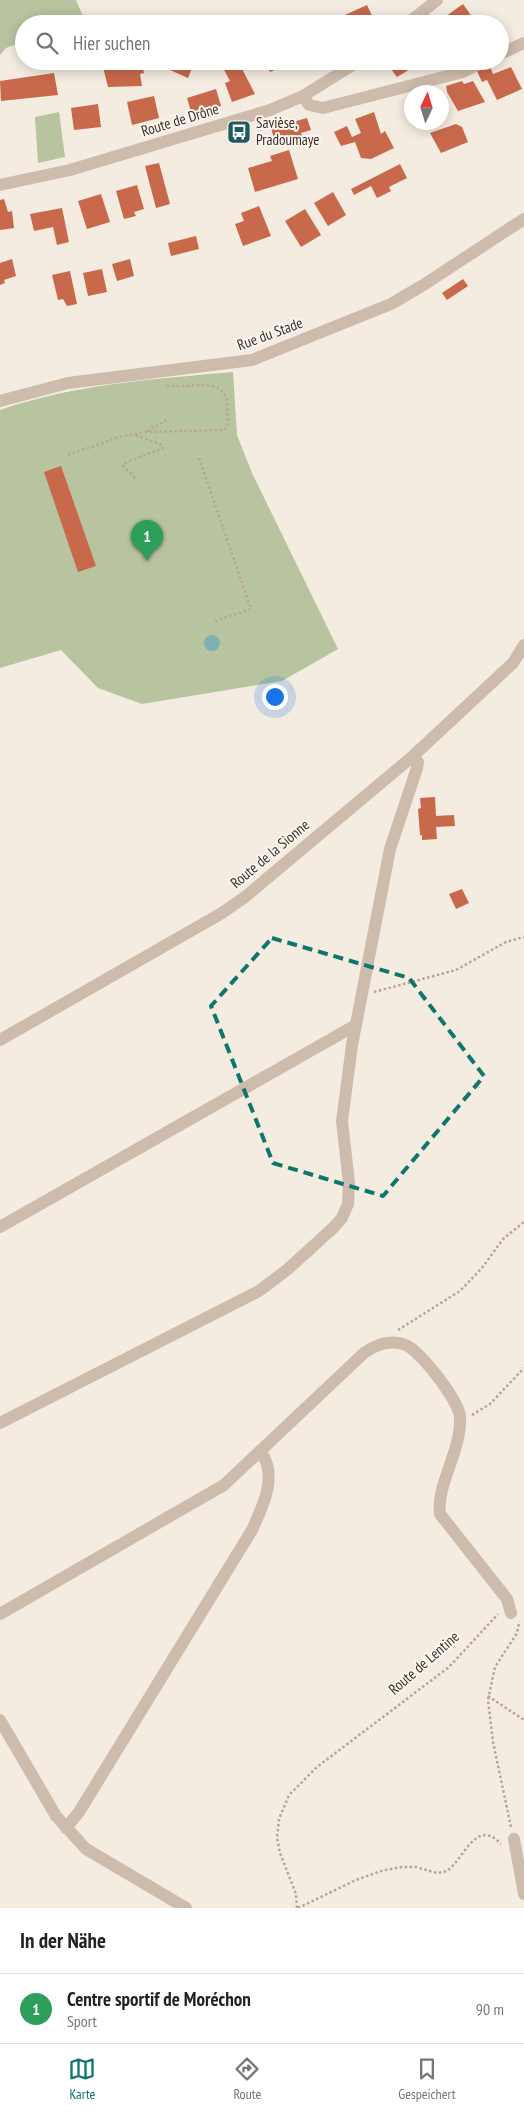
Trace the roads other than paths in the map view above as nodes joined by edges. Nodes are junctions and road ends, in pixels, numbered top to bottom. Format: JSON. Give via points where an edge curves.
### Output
{"nodes":[{"id":1,"x":437,"y":0,"type":"edge"},
{"id":2,"x":418,"y":15,"type":"edge"},
{"id":3,"x":524,"y":43,"type":"edge"},
{"id":4,"x":509,"y":50,"type":"edge"},
{"id":5,"x":344,"y":70,"type":"edge"},
{"id":6,"x":467,"y":70,"type":"edge"},
{"id":7,"x":302,"y":96,"type":"junction"},
{"id":8,"x":0,"y":185,"type":"edge"},
{"id":9,"x":524,"y":219,"type":"edge"},
{"id":10,"x":0,"y":402,"type":"edge"},
{"id":11,"x":524,"y":645,"type":"edge"},
{"id":12,"x":413,"y":756,"type":"junction"},
{"id":13,"x":356,"y":1025,"type":"junction"},
{"id":14,"x":0,"y":1040,"type":"edge"},
{"id":15,"x":0,"y":1227,"type":"edge"},
{"id":16,"x":0,"y":1423,"type":"edge"},
{"id":17,"x":261,"y":1452,"type":"junction"},
{"id":18,"x":511,"y":1612,"type":"road end"},
{"id":19,"x":0,"y":1614,"type":"edge"},
{"id":20,"x":0,"y":1720,"type":"edge"},
{"id":21,"x":66,"y":1828,"type":"junction"},
{"id":22,"x":514,"y":1839,"type":"road end"},
{"id":23,"x":524,"y":1894,"type":"edge"},
{"id":24,"x":186,"y":1908,"type":"edge"}],
"edges":[{"from":1,"to":2,"type":"street"},
{"from":3,"to":4,"type":"street"},
{"from":5,"to":7,"type":"street","name":"Route de Drône"},
{"from":6,"to":7,"type":"street","via":[[323,108],[309,105]]},
{"from":7,"to":8,"type":"street","name":"Route de Drône","via":[[270,110],[78,167]]},
{"from":9,"to":10,"type":"street","name":"Rue du Stade","via":[[391,304],[260,358],[235,364],[68,383]]},
{"from":11,"to":12,"type":"street","name":"Route de la Sionne","via":[[513,663]]},
{"from":12,"to":13,"type":"street","via":[[418,762],[417,768],[390,849]]},
{"from":12,"to":14,"type":"street","name":"Route de la Sionne","via":[[227,910]]},
{"from":13,"to":15,"type":"street"},
{"from":13,"to":16,"type":"street","via":[[342,1121],[349,1200],[345,1213],[333,1228],[259,1291]]},
{"from":17,"to":18,"type":"street","via":[[364,1353],[380,1344],[398,1343],[411,1348],[451,1394],[460,1417],[460,1436],[442,1493],[440,1514],[507,1600]]},
{"from":17,"to":19,"type":"street","via":[[224,1485]]},
{"from":17,"to":21,"type":"street","via":[[267,1462],[268,1487],[252,1530],[83,1806]]},
{"from":20,"to":21,"type":"street"},
{"from":21,"to":24,"type":"street","via":[[86,1848]]},
{"from":22,"to":23,"type":"street"}]}
